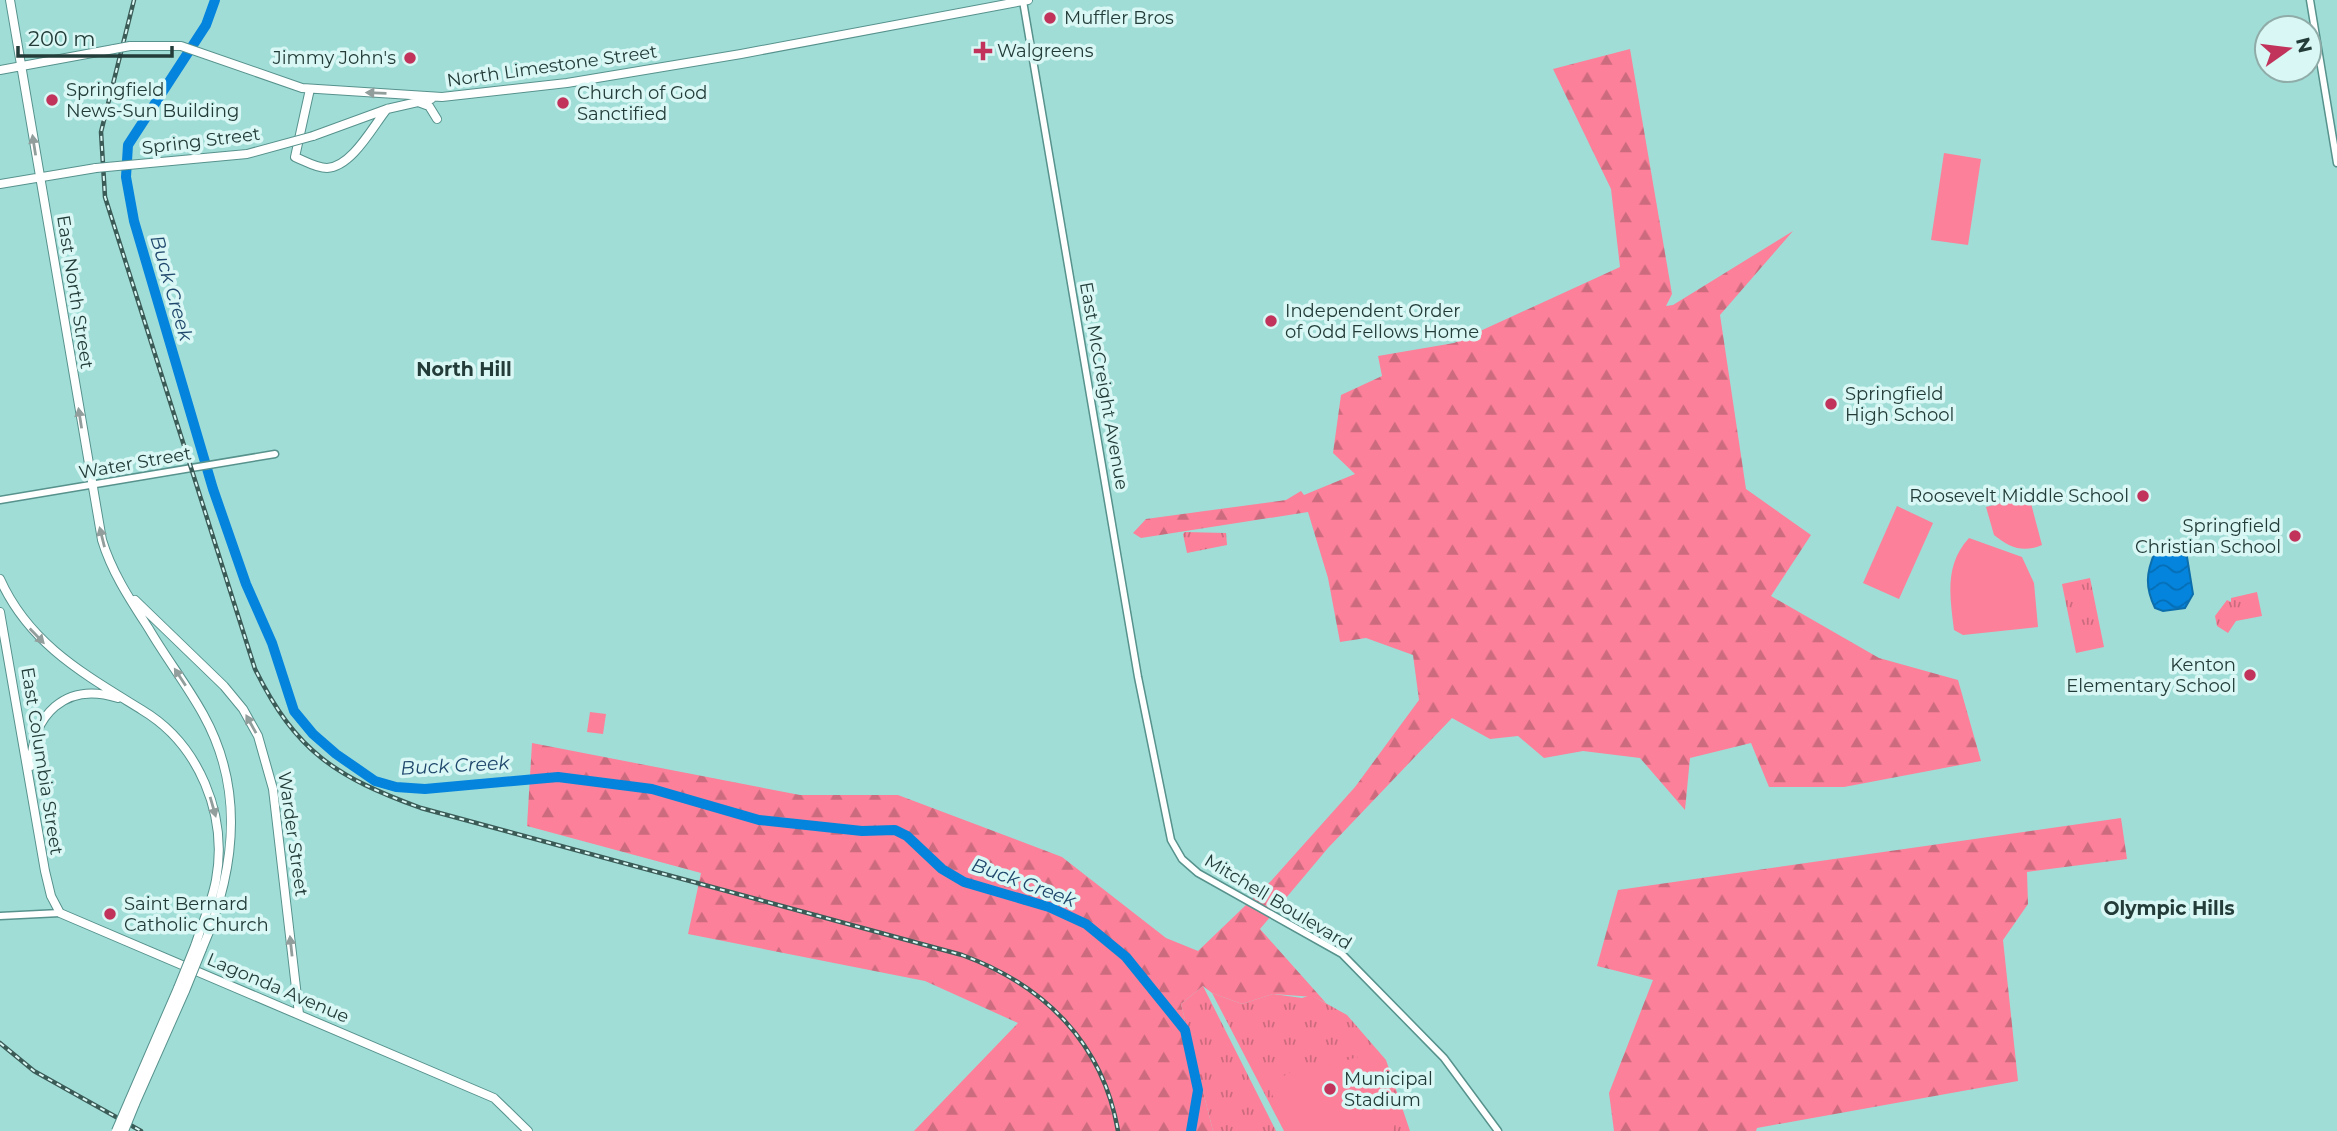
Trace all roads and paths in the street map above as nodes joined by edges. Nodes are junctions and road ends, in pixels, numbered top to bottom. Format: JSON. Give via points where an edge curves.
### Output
{"nodes":[{"id":1,"x":10,"y":0,"type":"edge"},
{"id":2,"x":1025,"y":0,"type":"edge"},
{"id":3,"x":2310,"y":0,"type":"edge"},
{"id":4,"x":21,"y":66,"type":"junction"},
{"id":5,"x":0,"y":70,"type":"edge"},
{"id":6,"x":310,"y":89,"type":"junction"},
{"id":7,"x":442,"y":97,"type":"junction"},
{"id":8,"x":415,"y":102,"type":"junction"},
{"id":9,"x":387,"y":109,"type":"junction"},
{"id":10,"x":437,"y":119,"type":"dead end"},
{"id":11,"x":2337,"y":163,"type":"edge"},
{"id":12,"x":40,"y":177,"type":"junction"},
{"id":13,"x":0,"y":184,"type":"edge"},
{"id":14,"x":275,"y":454,"type":"dead end"},
{"id":15,"x":92,"y":485,"type":"junction"},
{"id":16,"x":0,"y":500,"type":"edge"},
{"id":17,"x":0,"y":579,"type":"edge"},
{"id":18,"x":122,"y":586,"type":"junction"},
{"id":19,"x":0,"y":612,"type":"edge"},
{"id":20,"x":130,"y":703,"type":"junction"},
{"id":21,"x":1158,"y":776,"type":"joint"},
{"id":22,"x":30,"y":787,"type":"junction"},
{"id":23,"x":60,"y":913,"type":"junction"},
{"id":24,"x":0,"y":916,"type":"edge"},
{"id":25,"x":199,"y":947,"type":"junction"},
{"id":26,"x":299,"y":1014,"type":"junction"},
{"id":27,"x":132,"y":1102,"type":"junction"},
{"id":28,"x":116,"y":1131,"type":"edge"},
{"id":29,"x":124,"y":1131,"type":"edge"},
{"id":30,"x":528,"y":1131,"type":"edge"},
{"id":31,"x":1497,"y":1131,"type":"edge"}],
"edges":[{"from":1,"to":4,"type":"main road","name":"East North Street"},
{"from":2,"to":7,"type":"main road","name":"North Limestone Street","via":[[567,83]]},
{"from":2,"to":21,"type":"street","name":"East McCreight Avenue"},
{"from":3,"to":11,"type":"street"},
{"from":4,"to":5,"type":"main road","name":"North Limestone Street"},
{"from":4,"to":6,"type":"main road","name":"North Limestone Street","bridge":true,"via":[[130,46],[169,45]]},
{"from":12,"to":4,"type":"main road","name":"East North Street","one_way":true},
{"from":7,"to":6,"type":"main road","name":"North Limestone Street","one_way":true},
{"from":6,"to":9,"type":"main road","via":[[295,157],[321,167],[339,165],[349,157]]},
{"from":7,"to":8,"type":"main road","name":"Spring Street"},
{"from":8,"to":9,"type":"main road","name":"Spring Street"},
{"from":8,"to":10,"type":"main road","via":[[429,106]]},
{"from":9,"to":12,"type":"main road","name":"Spring Street","bridge":true,"via":[[247,154]]},
{"from":12,"to":13,"type":"main road","name":"Spring Street"},
{"from":15,"to":12,"type":"main road","name":"East North Street","one_way":true},
{"from":14,"to":15,"type":"street","name":"Water Street"},
{"from":15,"to":16,"type":"street","name":"Water Street"},
{"from":18,"to":15,"type":"main road","name":"East North Street","one_way":true,"via":[[104,545]]},
{"from":17,"to":20,"type":"main road","one_way":true,"via":[[19,615],[44,644]]},
{"from":25,"to":18,"type":"main road","one_way":true,"via":[[219,909],[230,858],[229,781],[203,714]]},
{"from":26,"to":18,"type":"main road","name":"Warder Street","one_way":true,"via":[[273,789],[258,736],[224,686]]},
{"from":19,"to":22,"type":"main road","name":"East Columbia Street"},
{"from":20,"to":22,"type":"main road","via":[[82,694],[51,709],[34,737]]},
{"from":20,"to":25,"type":"main road","one_way":true,"via":[[176,738],[201,775],[212,804],[218,831],[217,870]]},
{"from":21,"to":31,"type":"street","name":"Mitchell Boulevard","via":[[1167,828],[1182,859],[1218,885],[1342,954],[1443,1056]]},
{"from":22,"to":23,"type":"main road","name":"East Columbia Street","via":[[45,871]]},
{"from":23,"to":24,"type":"street","name":"Lagonda Avenue"},
{"from":23,"to":26,"type":"main road","name":"Lagonda Avenue"},
{"from":25,"to":27,"type":"main road","bridge":true},
{"from":26,"to":30,"type":"main road","name":"Lagonda Avenue","via":[[494,1098]]},
{"from":27,"to":28,"type":"main road","bridge":true},
{"from":27,"to":29,"type":"main road","bridge":true}]}
